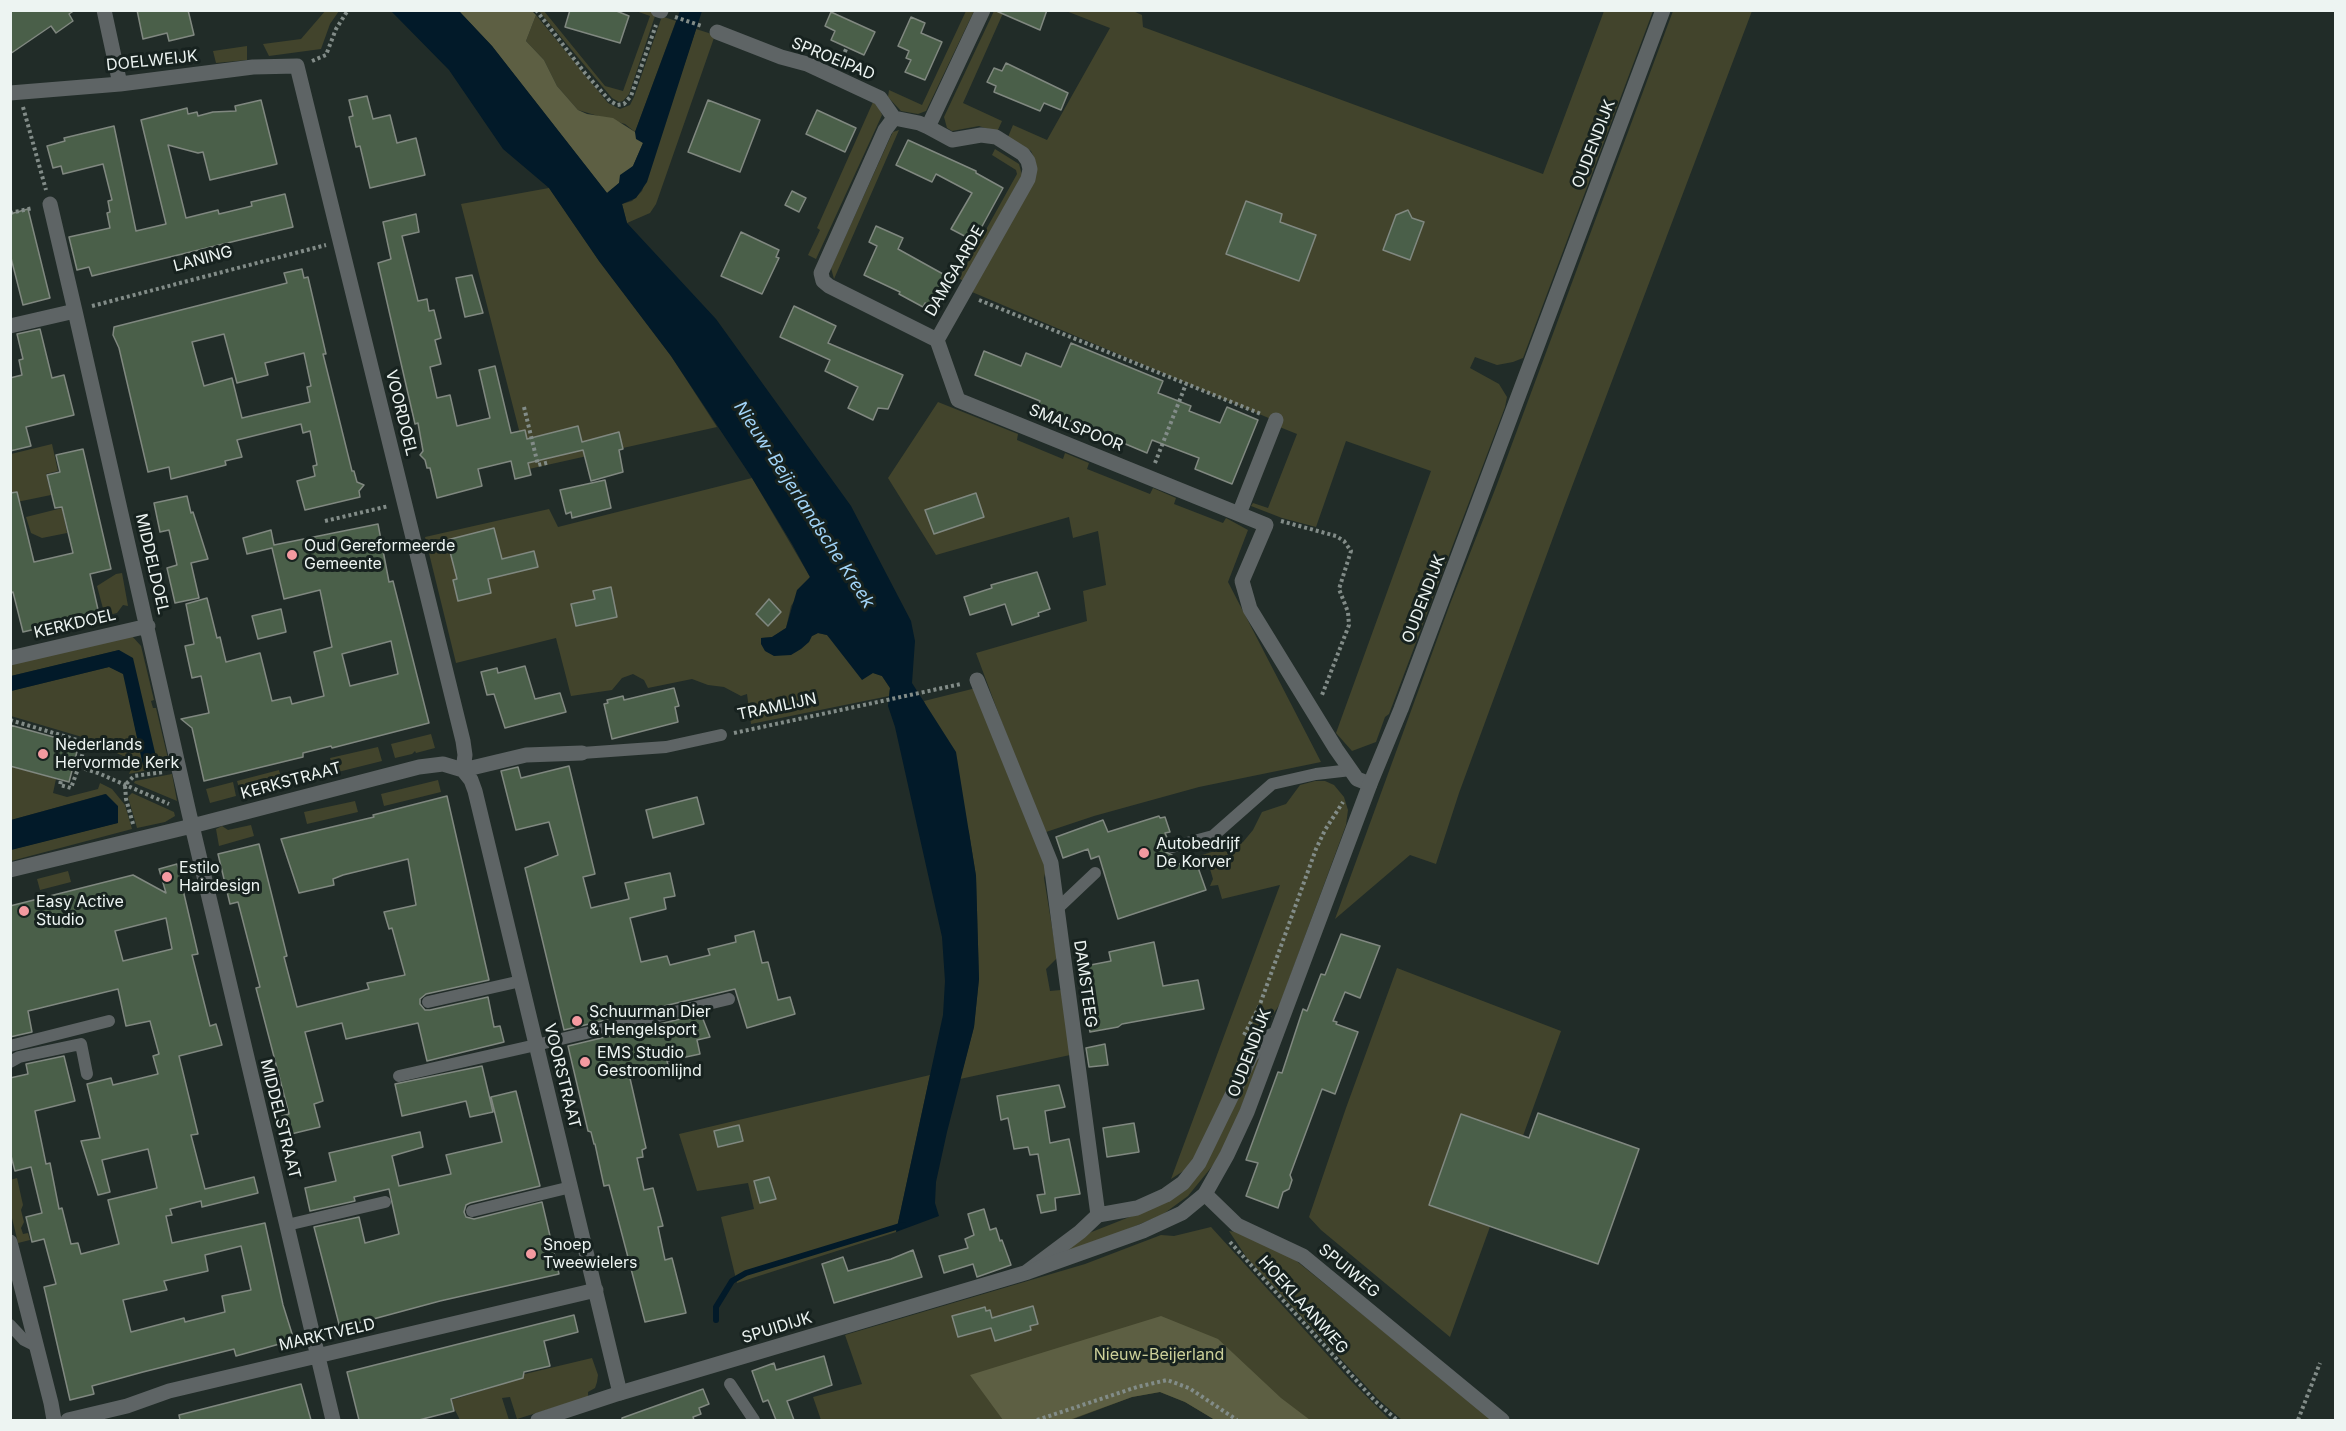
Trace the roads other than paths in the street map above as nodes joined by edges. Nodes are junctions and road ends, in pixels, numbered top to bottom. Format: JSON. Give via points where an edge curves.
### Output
{"nodes":[{"id":1,"x":104,"y":10,"type":"edge"},
{"id":2,"x":983,"y":10,"type":"edge"},
{"id":3,"x":1664,"y":10,"type":"edge"},
{"id":4,"x":717,"y":32,"type":"road end"},
{"id":5,"x":297,"y":66,"type":"joint"},
{"id":6,"x":120,"y":84,"type":"junction"},
{"id":7,"x":14,"y":93,"type":"edge"},
{"id":8,"x":894,"y":118,"type":"junction"},
{"id":9,"x":928,"y":128,"type":"junction"},
{"id":10,"x":50,"y":204,"type":"road end"},
{"id":11,"x":75,"y":311,"type":"junction"},
{"id":12,"x":10,"y":326,"type":"edge"},
{"id":13,"x":937,"y":340,"type":"junction"},
{"id":14,"x":1276,"y":420,"type":"road end"},
{"id":15,"x":1239,"y":513,"type":"junction"},
{"id":16,"x":148,"y":626,"type":"junction"},
{"id":17,"x":10,"y":658,"type":"edge"},
{"id":18,"x":977,"y":680,"type":"road end"},
{"id":19,"x":721,"y":735,"type":"road end"},
{"id":20,"x":582,"y":753,"type":"joint"},
{"id":21,"x":463,"y":770,"type":"junction"},
{"id":22,"x":1359,"y":778,"type":"junction"},
{"id":23,"x":191,"y":819,"type":"junction"},
{"id":24,"x":1172,"y":847,"type":"dead end"},
{"id":25,"x":10,"y":870,"type":"edge"},
{"id":26,"x":1095,"y":873,"type":"dead end"},
{"id":27,"x":1057,"y":909,"type":"junction"},
{"id":28,"x":520,"y":981,"type":"junction"},
{"id":29,"x":729,"y":999,"type":"dead end"},
{"id":30,"x":428,"y":1002,"type":"dead end"},
{"id":31,"x":109,"y":1021,"type":"dead end"},
{"id":32,"x":1276,"y":1034,"type":"junction"},
{"id":33,"x":536,"y":1045,"type":"junction"},
{"id":34,"x":10,"y":1046,"type":"edge"},
{"id":35,"x":10,"y":1062,"type":"edge"},
{"id":36,"x":87,"y":1074,"type":"dead end"},
{"id":37,"x":399,"y":1076,"type":"dead end"},
{"id":38,"x":571,"y":1187,"type":"junction"},
{"id":39,"x":1205,"y":1194,"type":"junction"},
{"id":40,"x":385,"y":1202,"type":"dead end"},
{"id":41,"x":472,"y":1211,"type":"dead end"},
{"id":42,"x":1098,"y":1215,"type":"junction"},
{"id":43,"x":287,"y":1225,"type":"junction"},
{"id":44,"x":10,"y":1242,"type":"edge"},
{"id":45,"x":1028,"y":1272,"type":"junction"},
{"id":46,"x":596,"y":1290,"type":"junction"},
{"id":47,"x":10,"y":1325,"type":"edge"},
{"id":48,"x":36,"y":1346,"type":"junction"},
{"id":49,"x":319,"y":1356,"type":"junction"},
{"id":50,"x":730,"y":1384,"type":"dead end"},
{"id":51,"x":621,"y":1393,"type":"junction"},
{"id":52,"x":54,"y":1420,"type":"edge"},
{"id":53,"x":68,"y":1420,"type":"edge"},
{"id":54,"x":333,"y":1420,"type":"edge"},
{"id":55,"x":538,"y":1420,"type":"edge"},
{"id":56,"x":754,"y":1420,"type":"edge"},
{"id":57,"x":1502,"y":1420,"type":"edge"}],
"edges":[{"from":1,"to":6,"type":"street"},
{"from":2,"to":9,"type":"street"},
{"from":3,"to":22,"type":"street","name":"OUDENDIJK","via":[[1410,687]]},
{"from":4,"to":8,"type":"street","name":"SPROEIPAD","via":[[801,62],[876,96]]},
{"from":5,"to":6,"type":"street","name":"DOELWEIJK","via":[[253,67]]},
{"from":5,"to":21,"type":"street","name":"VOORDOEL","via":[[463,741]]},
{"from":6,"to":7,"type":"street","name":"DOELWEIJK"},
{"from":8,"to":9,"type":"street"},
{"from":8,"to":13,"type":"street","name":"DAMGAARDE","via":[[885,130],[821,273],[829,286]]},
{"from":9,"to":13,"type":"street","name":"DAMGAARDE","via":[[952,140],[988,135],[1023,154],[1028,161],[1028,179]]},
{"from":10,"to":11,"type":"street"},
{"from":11,"to":12,"type":"street"},
{"from":11,"to":16,"type":"street","name":"MIDDELDOEL"},
{"from":13,"to":15,"type":"street","name":"SMALSPOOR","via":[[958,400]]},
{"from":14,"to":15,"type":"street"},
{"from":15,"to":22,"type":"street","name":"SMALSPOOR","via":[[1266,525],[1242,581],[1250,609]]},
{"from":16,"to":17,"type":"street","name":"KERKDOEL"},
{"from":16,"to":23,"type":"street","name":"MIDDELDOEL"},
{"from":18,"to":27,"type":"street","name":"DAMSTEEG","via":[[1051,863]]},
{"from":19,"to":20,"type":"lane","name":"TRAMLIJN","via":[[666,747]]},
{"from":20,"to":21,"type":"street","name":"KERKSTRAAT","via":[[526,754]]},
{"from":21,"to":23,"type":"street","name":"KERKSTRAAT","via":[[443,764],[419,767]]},
{"from":21,"to":28,"type":"street","name":"VOORSTRAAT","via":[[475,791]]},
{"from":22,"to":24,"type":"lane","via":[[1316,774],[1272,784],[1213,836]]},
{"from":22,"to":32,"type":"street","name":"OUDENDIJK"},
{"from":23,"to":25,"type":"street","name":"KERKSTRAAT","via":[[138,839]]},
{"from":23,"to":43,"type":"street","name":"MIDDELSTRAAT"},
{"from":26,"to":27,"type":"lane"},
{"from":27,"to":42,"type":"street","name":"DAMSTEEG"},
{"from":28,"to":30,"type":"lane"},
{"from":28,"to":33,"type":"street","name":"VOORSTRAAT"},
{"from":29,"to":33,"type":"lane"},
{"from":31,"to":34,"type":"lane"},
{"from":32,"to":39,"type":"street","name":"OUDENDIJK","via":[[1247,1113]]},
{"from":32,"to":42,"type":"street","via":[[1266,1038],[1251,1056],[1200,1163],[1183,1183],[1137,1208]]},
{"from":33,"to":37,"type":"lane"},
{"from":33,"to":38,"type":"street","name":"VOORSTRAAT"},
{"from":35,"to":36,"type":"lane","via":[[81,1044]]},
{"from":38,"to":41,"type":"lane"},
{"from":38,"to":46,"type":"street","name":"VOORSTRAAT"},
{"from":39,"to":45,"type":"street","via":[[1182,1213],[1143,1232]]},
{"from":39,"to":57,"type":"street","name":"SPUIWEG","via":[[1237,1225],[1303,1256]]},
{"from":40,"to":43,"type":"lane"},
{"from":42,"to":45,"type":"street"},
{"from":43,"to":49,"type":"street","name":"MIDDELSTRAAT"},
{"from":44,"to":48,"type":"street"},
{"from":45,"to":51,"type":"street","name":"SPUIDIJK"},
{"from":46,"to":49,"type":"street","name":"MARKTVELD"},
{"from":46,"to":51,"type":"street","name":"VOORSTRAAT"},
{"from":47,"to":48,"type":"lane"},
{"from":48,"to":52,"type":"street"},
{"from":49,"to":53,"type":"street","name":"MARKTVELD","via":[[169,1391],[127,1407]]},
{"from":49,"to":54,"type":"street","name":"MIDDELSTRAAT"},
{"from":50,"to":56,"type":"lane"},
{"from":51,"to":55,"type":"street","name":"SPUIDIJK"}]}
